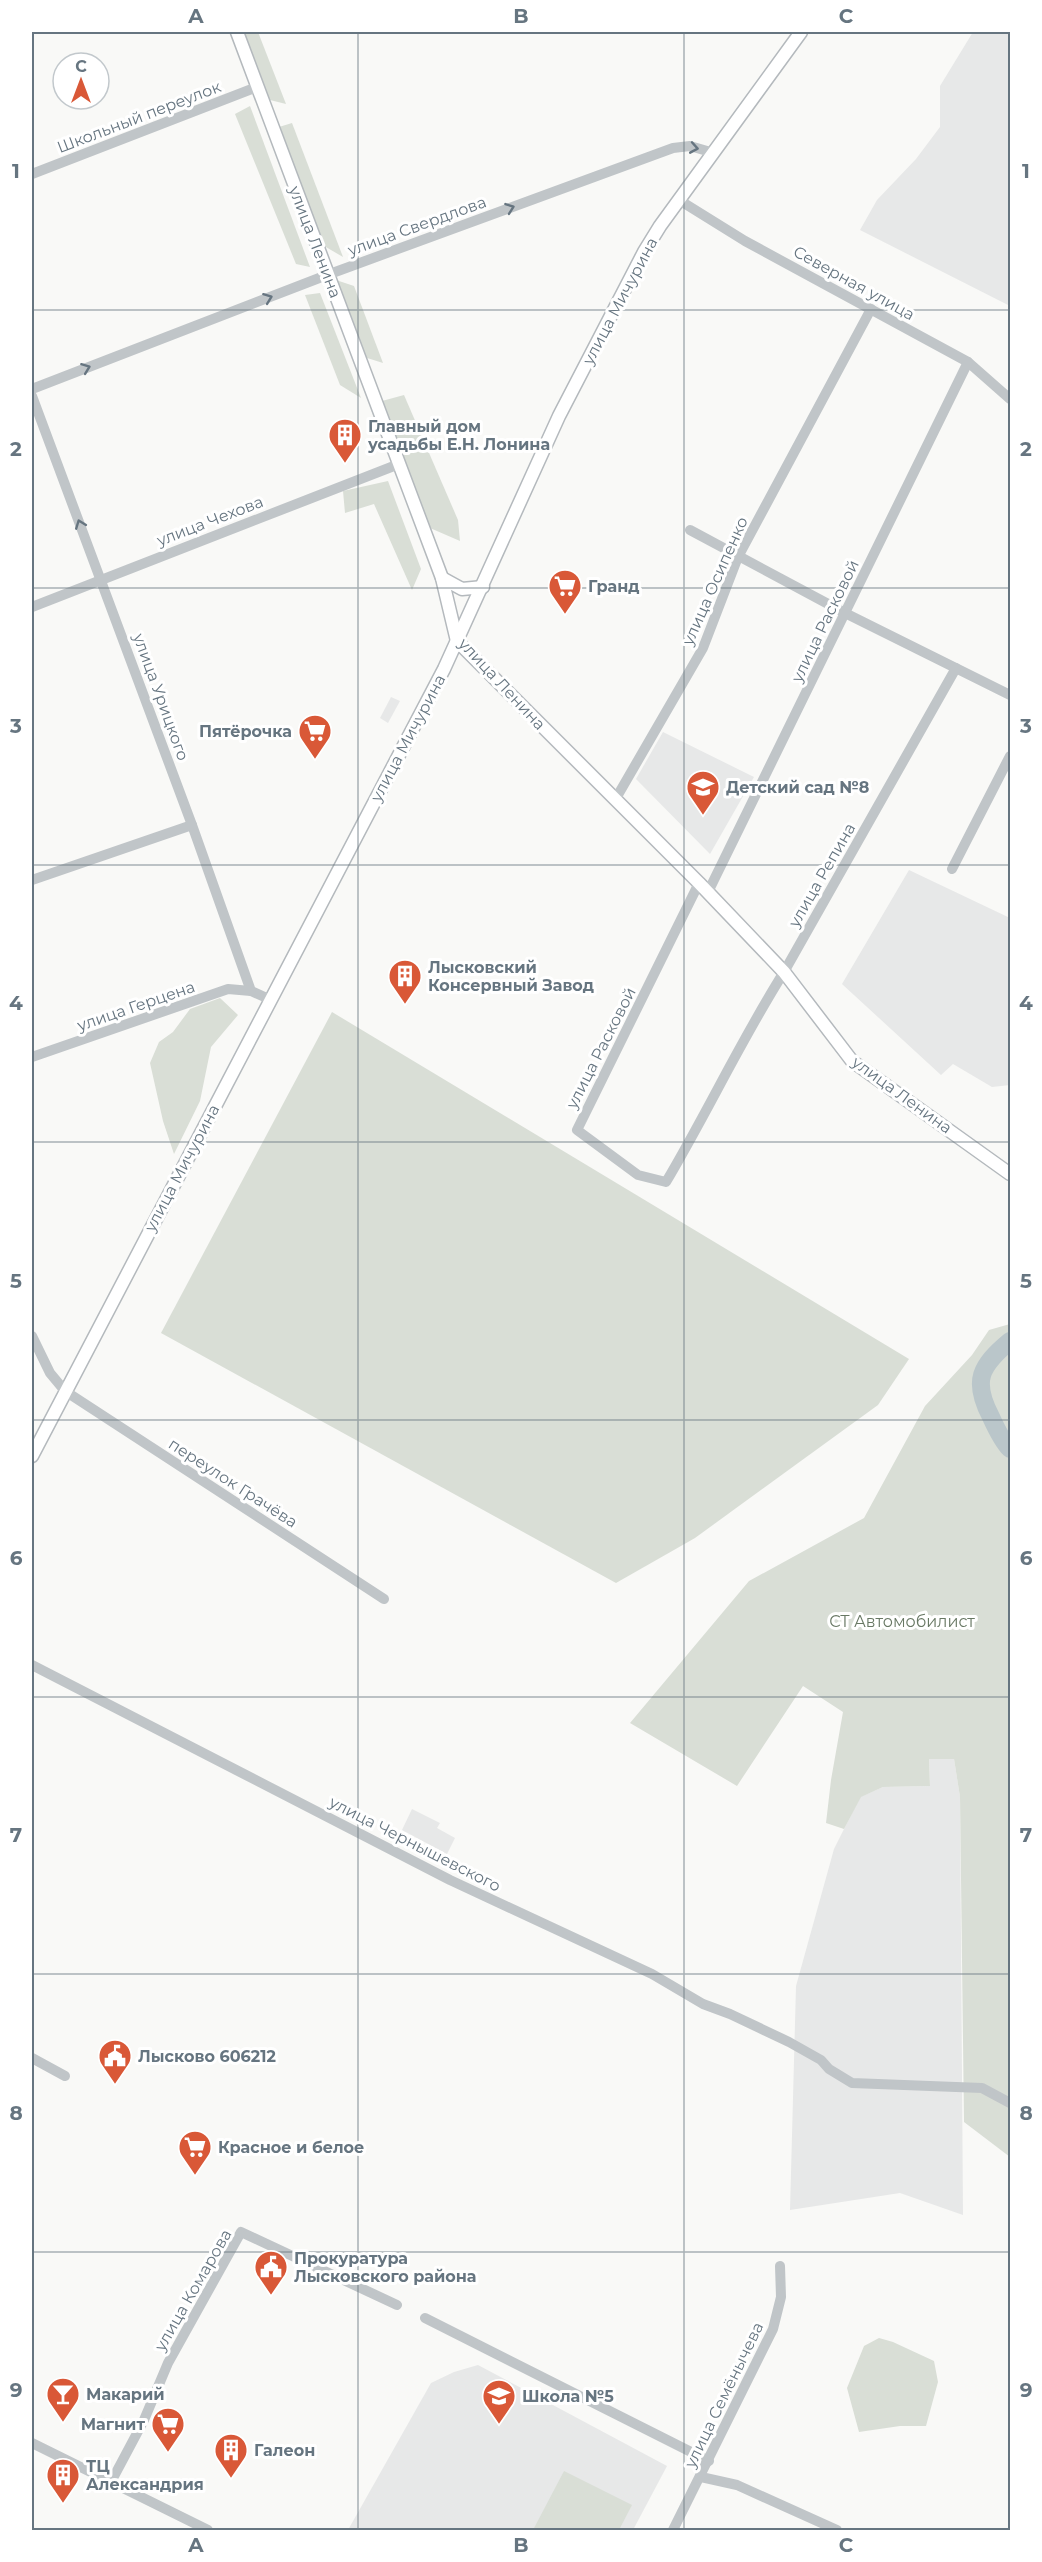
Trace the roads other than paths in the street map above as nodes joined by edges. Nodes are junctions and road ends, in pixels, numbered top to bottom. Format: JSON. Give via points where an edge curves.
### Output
{"nodes":[{"id":1,"x":237,"y":32,"type":"edge"},
{"id":2,"x":801,"y":32,"type":"edge"},
{"id":3,"x":257,"y":87,"type":"junction"},
{"id":4,"x":714,"y":153,"type":"junction"},
{"id":5,"x":32,"y":174,"type":"edge"},
{"id":6,"x":679,"y":200,"type":"junction"},
{"id":7,"x":327,"y":275,"type":"junction"},
{"id":8,"x":871,"y":309,"type":"junction"},
{"id":9,"x":968,"y":362,"type":"junction"},
{"id":10,"x":32,"y":389,"type":"edge"},
{"id":11,"x":32,"y":396,"type":"edge"},
{"id":12,"x":1011,"y":399,"type":"edge"},
{"id":13,"x":399,"y":464,"type":"junction"},
{"id":14,"x":690,"y":530,"type":"dead end"},
{"id":15,"x":738,"y":557,"type":"junction"},
{"id":16,"x":442,"y":578,"type":"junction"},
{"id":17,"x":101,"y":579,"type":"junction"},
{"id":18,"x":483,"y":587,"type":"junction"},
{"id":19,"x":32,"y":607,"type":"edge"},
{"id":20,"x":845,"y":614,"type":"junction"},
{"id":21,"x":457,"y":641,"type":"junction"},
{"id":22,"x":957,"y":668,"type":"junction"},
{"id":23,"x":1011,"y":695,"type":"edge"},
{"id":24,"x":1011,"y":756,"type":"edge"},
{"id":25,"x":615,"y":800,"type":"junction"},
{"id":26,"x":192,"y":825,"type":"junction"},
{"id":27,"x":952,"y":869,"type":"dead end"},
{"id":28,"x":32,"y":880,"type":"edge"},
{"id":29,"x":704,"y":888,"type":"junction"},
{"id":30,"x":784,"y":972,"type":"junction"},
{"id":31,"x":250,"y":991,"type":"junction"},
{"id":32,"x":269,"y":999,"type":"junction"},
{"id":33,"x":32,"y":1058,"type":"edge"},
{"id":34,"x":577,"y":1130,"type":"joint"},
{"id":35,"x":1011,"y":1174,"type":"edge"},
{"id":36,"x":32,"y":1336,"type":"edge"},
{"id":37,"x":65,"y":1391,"type":"junction"},
{"id":38,"x":32,"y":1456,"type":"edge"},
{"id":39,"x":384,"y":1599,"type":"dead end"},
{"id":40,"x":32,"y":1665,"type":"edge"},
{"id":41,"x":32,"y":2058,"type":"edge"},
{"id":42,"x":65,"y":2076,"type":"dead end"},
{"id":43,"x":1011,"y":2103,"type":"edge"},
{"id":44,"x":780,"y":2266,"type":"dead end"},
{"id":45,"x":397,"y":2305,"type":"dead end"},
{"id":46,"x":425,"y":2318,"type":"dead end"},
{"id":47,"x":32,"y":2443,"type":"edge"},
{"id":48,"x":709,"y":2461,"type":"junction"},
{"id":49,"x":701,"y":2477,"type":"junction"},
{"id":50,"x":111,"y":2482,"type":"junction"},
{"id":51,"x":207,"y":2530,"type":"edge"},
{"id":52,"x":673,"y":2530,"type":"edge"},
{"id":53,"x":837,"y":2530,"type":"edge"}],
"edges":[{"from":1,"to":3,"type":"main road","name":"улица Ленина"},
{"from":2,"to":4,"type":"main road","name":"улица Мичурина"},
{"from":3,"to":5,"type":"street","name":"Школьный переулок"},
{"from":3,"to":7,"type":"main road","name":"улица Ленина"},
{"from":4,"to":6,"type":"main road","name":"улица Мичурина"},
{"from":7,"to":4,"type":"street","name":"улица Свердлова","one_way":true,"via":[[673,148],[690,146]]},
{"from":6,"to":8,"type":"street","name":"Северная улица","via":[[745,241]]},
{"from":6,"to":18,"type":"main road","name":"улица Мичурина","via":[[644,252],[559,416]]},
{"from":10,"to":7,"type":"street","name":"улица Свердлова","one_way":true},
{"from":7,"to":13,"type":"main road","name":"улица Ленина"},
{"from":8,"to":9,"type":"street","name":"Северная улица"},
{"from":8,"to":15,"type":"street","name":"улица Осипенко"},
{"from":9,"to":12,"type":"street","name":"Северная улица"},
{"from":9,"to":20,"type":"street","name":"улица Расковой"},
{"from":17,"to":11,"type":"street","name":"улица Урицкого","one_way":true},
{"from":13,"to":16,"type":"main road","name":"улица Ленина"},
{"from":13,"to":17,"type":"street","name":"улица Чехова"},
{"from":14,"to":15,"type":"street"},
{"from":15,"to":20,"type":"street"},
{"from":15,"to":25,"type":"street","name":"улица Осипенко","via":[[703,648]]},
{"from":16,"to":18,"type":"main road","via":[[462,589]]},
{"from":16,"to":21,"type":"main road","name":"улица Ленина"},
{"from":17,"to":19,"type":"street","name":"улица Чехова"},
{"from":17,"to":26,"type":"street","name":"улица Урицкого"},
{"from":18,"to":21,"type":"main road","name":"улица Мичурина"},
{"from":20,"to":22,"type":"street"},
{"from":20,"to":29,"type":"street","name":"улица Расковой"},
{"from":21,"to":25,"type":"main road","name":"улица Ленина"},
{"from":21,"to":32,"type":"main road","name":"улица Мичурина"},
{"from":22,"to":23,"type":"street"},
{"from":22,"to":30,"type":"street","name":"улица Репина"},
{"from":24,"to":27,"type":"street"},
{"from":25,"to":29,"type":"main road","name":"улица Ленина"},
{"from":26,"to":28,"type":"street"},
{"from":26,"to":31,"type":"street","name":"улица Урицкого"},
{"from":29,"to":30,"type":"main road","name":"улица Ленина"},
{"from":29,"to":34,"type":"street","name":"улица Расковой"},
{"from":30,"to":34,"type":"street","name":"улица Репина","via":[[666,1182],[638,1175]]},
{"from":30,"to":35,"type":"main road","name":"улица Ленина","via":[[852,1060]]},
{"from":31,"to":32,"type":"street"},
{"from":31,"to":33,"type":"street","name":"улица Герцена","via":[[228,989]]},
{"from":32,"to":37,"type":"main road","name":"улица Мичурина"},
{"from":36,"to":37,"type":"street","via":[[40,1356]]},
{"from":37,"to":38,"type":"main road","name":"улица Мичурина"},
{"from":37,"to":39,"type":"street","name":"переулок Грачёва"},
{"from":40,"to":43,"type":"street","name":"улица Чернышевского","via":[[450,1880],[789,2042],[852,2084],[982,2088]]},
{"from":41,"to":42,"type":"street"},
{"from":44,"to":48,"type":"street","name":"улица Семёнычева","via":[[781,2297],[773,2329]]},
{"from":45,"to":50,"type":"street","name":"улица Комарова","via":[[241,2232],[168,2363]]},
{"from":46,"to":48,"type":"street"},
{"from":47,"to":50,"type":"street"},
{"from":48,"to":49,"type":"street","name":"улица Семёнычева"},
{"from":49,"to":52,"type":"street","name":"улица Семёнычева"},
{"from":49,"to":53,"type":"street","via":[[737,2485]]},
{"from":50,"to":51,"type":"street"}]}
